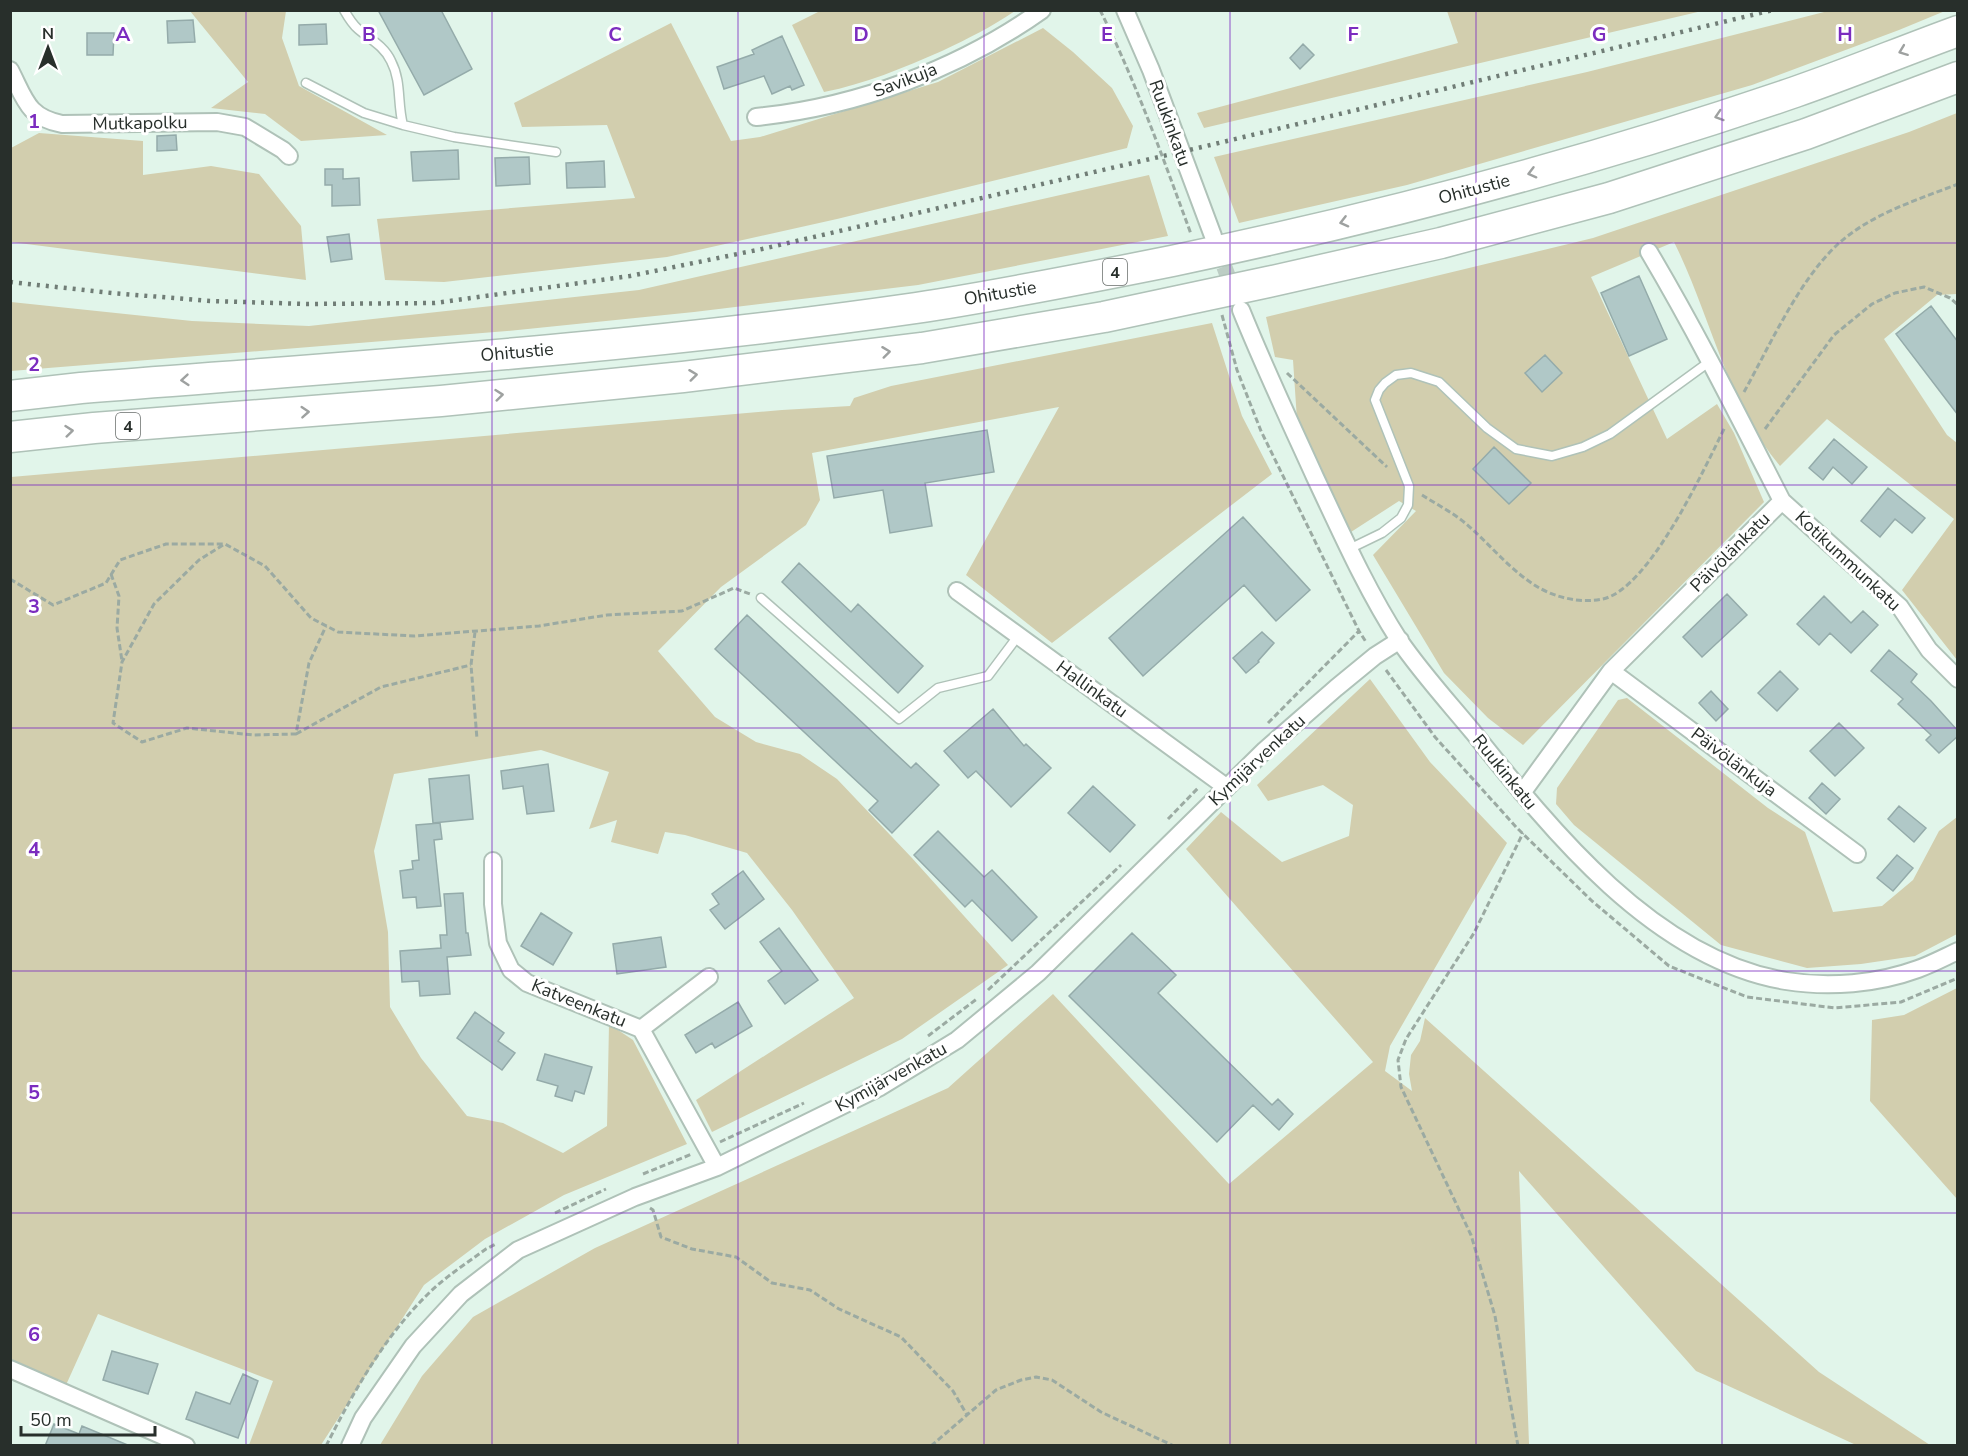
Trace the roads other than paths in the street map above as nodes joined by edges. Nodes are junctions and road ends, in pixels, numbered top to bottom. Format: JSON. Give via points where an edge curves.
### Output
{"nodes":[{"id":1,"x":344,"y":10,"type":"edge"},
{"id":2,"x":1042,"y":10,"type":"edge"},
{"id":3,"x":1125,"y":10,"type":"edge"},
{"id":4,"x":1958,"y":31,"type":"edge"},
{"id":5,"x":10,"y":70,"type":"edge"},
{"id":6,"x":1958,"y":77,"type":"edge"},
{"id":7,"x":306,"y":83,"type":"dead end"},
{"id":8,"x":756,"y":117,"type":"dead end"},
{"id":9,"x":403,"y":124,"type":"junction"},
{"id":10,"x":556,"y":152,"type":"dead end"},
{"id":11,"x":289,"y":156,"type":"dead end"},
{"id":12,"x":1213,"y":236,"type":"tunnel mouth"},
{"id":13,"x":1649,"y":252,"type":"dead end"},
{"id":14,"x":1241,"y":310,"type":"tunnel mouth"},
{"id":15,"x":1709,"y":362,"type":"junction"},
{"id":16,"x":10,"y":396,"type":"edge"},
{"id":17,"x":10,"y":437,"type":"edge"},
{"id":18,"x":1782,"y":501,"type":"junction"},
{"id":19,"x":1349,"y":549,"type":"junction"},
{"id":20,"x":957,"y":591,"type":"dead end"},
{"id":21,"x":760,"y":598,"type":"road end"},
{"id":22,"x":1018,"y":636,"type":"junction"},
{"id":23,"x":1400,"y":640,"type":"junction"},
{"id":24,"x":1611,"y":670,"type":"junction"},
{"id":25,"x":1958,"y":679,"type":"edge"},
{"id":26,"x":1226,"y":787,"type":"junction"},
{"id":27,"x":1522,"y":793,"type":"junction"},
{"id":28,"x":1857,"y":854,"type":"dead end"},
{"id":29,"x":493,"y":861,"type":"dead end"},
{"id":30,"x":1958,"y":951,"type":"edge"},
{"id":31,"x":709,"y":977,"type":"dead end"},
{"id":32,"x":641,"y":1029,"type":"junction"},
{"id":33,"x":717,"y":1167,"type":"junction"},
{"id":34,"x":10,"y":1369,"type":"edge"},
{"id":35,"x":186,"y":1446,"type":"edge"},
{"id":36,"x":350,"y":1446,"type":"edge"}],
"edges":[{"from":1,"to":9,"type":"lane","via":[[356,28],[391,59],[399,82]]},
{"from":2,"to":8,"type":"street","name":"Savikuja","via":[[1011,33],[903,83],[817,108]]},
{"from":3,"to":12,"type":"street","name":"Ruukinkatu"},
{"from":4,"to":16,"type":"highway","name":"Ohitustie","number":"4","one_way":true,"via":[[1796,91],[1598,155],[1312,230],[1096,276],[917,307],[676,338]]},
{"from":5,"to":11,"type":"street","name":"Mutkapolku","via":[[32,111],[45,121],[217,122],[245,127]]},
{"from":17,"to":6,"type":"highway","number":"4","one_way":true,"via":[[682,377],[922,348],[1104,317],[1441,243],[1609,198],[1806,134]]},
{"from":7,"to":9,"type":"lane","via":[[364,113]]},
{"from":9,"to":10,"type":"lane","via":[[454,137]]},
{"from":13,"to":15,"type":"street","name":"Päivölänkatu"},
{"from":14,"to":19,"type":"street","name":"Ruukinkatu"},
{"from":15,"to":18,"type":"street","name":"Päivölänkatu"},
{"from":15,"to":19,"type":"lane","via":[[1610,434],[1552,456],[1516,449],[1487,428],[1439,382],[1411,373],[1396,375],[1378,390],[1375,400],[1409,486],[1408,505],[1401,518],[1382,533]]},
{"from":18,"to":24,"type":"street","name":"Päivölänkatu"},
{"from":18,"to":25,"type":"street","name":"Kotikummunkatu","via":[[1900,607],[1929,650]]},
{"from":19,"to":23,"type":"street","name":"Ruukinkatu"},
{"from":20,"to":22,"type":"street","name":"Hallinkatu"},
{"from":21,"to":22,"type":"lane","via":[[899,719],[938,688],[988,676]]},
{"from":22,"to":26,"type":"street","name":"Hallinkatu"},
{"from":23,"to":26,"type":"street","name":"Kymijärvenkatu","via":[[1375,656]]},
{"from":23,"to":27,"type":"street","name":"Ruukinkatu"},
{"from":24,"to":27,"type":"street","name":"Päivölänkatu"},
{"from":24,"to":28,"type":"street","name":"Päivölänkuja"},
{"from":26,"to":33,"type":"street","name":"Kymijärvenkatu","via":[[1038,973],[957,1040],[880,1087]]},
{"from":27,"to":30,"type":"street","name":"Ruukinkatu","via":[[1557,835],[1665,931],[1743,970],[1785,981],[1826,985],[1864,982],[1918,969]]},
{"from":29,"to":32,"type":"street","name":"Katveenkatu","via":[[498,943],[511,970],[527,983]]},
{"from":31,"to":32,"type":"street"},
{"from":32,"to":33,"type":"street","name":"Katveenkatu"},
{"from":33,"to":36,"type":"street","name":"Kymijärvenkatu","via":[[635,1197],[518,1250],[461,1294],[413,1346],[363,1418]]},
{"from":34,"to":35,"type":"street"}]}
